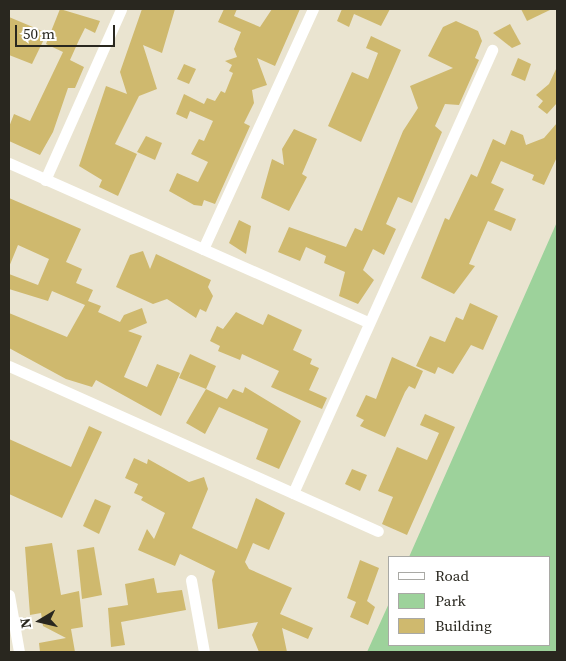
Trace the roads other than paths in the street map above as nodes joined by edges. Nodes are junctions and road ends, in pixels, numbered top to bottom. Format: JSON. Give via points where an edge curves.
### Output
{"nodes":[{"id":1,"x":120,"y":9,"type":"edge"},
{"id":2,"x":313,"y":9,"type":"edge"},
{"id":3,"x":492,"y":50,"type":"dead end"},
{"id":4,"x":9,"y":163,"type":"edge"},
{"id":5,"x":45,"y":180,"type":"junction"},
{"id":6,"x":203,"y":249,"type":"junction"},
{"id":7,"x":368,"y":322,"type":"junction"},
{"id":8,"x":9,"y":366,"type":"edge"},
{"id":9,"x":293,"y":493,"type":"junction"},
{"id":10,"x":378,"y":531,"type":"dead end"},
{"id":11,"x":191,"y":580,"type":"dead end"},
{"id":12,"x":9,"y":595,"type":"edge"},
{"id":13,"x":19,"y":652,"type":"edge"},
{"id":14,"x":204,"y":652,"type":"edge"}],
"edges":[{"from":1,"to":5,"type":"street"},
{"from":2,"to":6,"type":"street"},
{"from":3,"to":7,"type":"street"},
{"from":4,"to":5,"type":"street"},
{"from":5,"to":6,"type":"street"},
{"from":6,"to":7,"type":"street"},
{"from":7,"to":9,"type":"street"},
{"from":8,"to":9,"type":"street"},
{"from":9,"to":10,"type":"street"},
{"from":11,"to":14,"type":"street"},
{"from":12,"to":13,"type":"street"}]}
